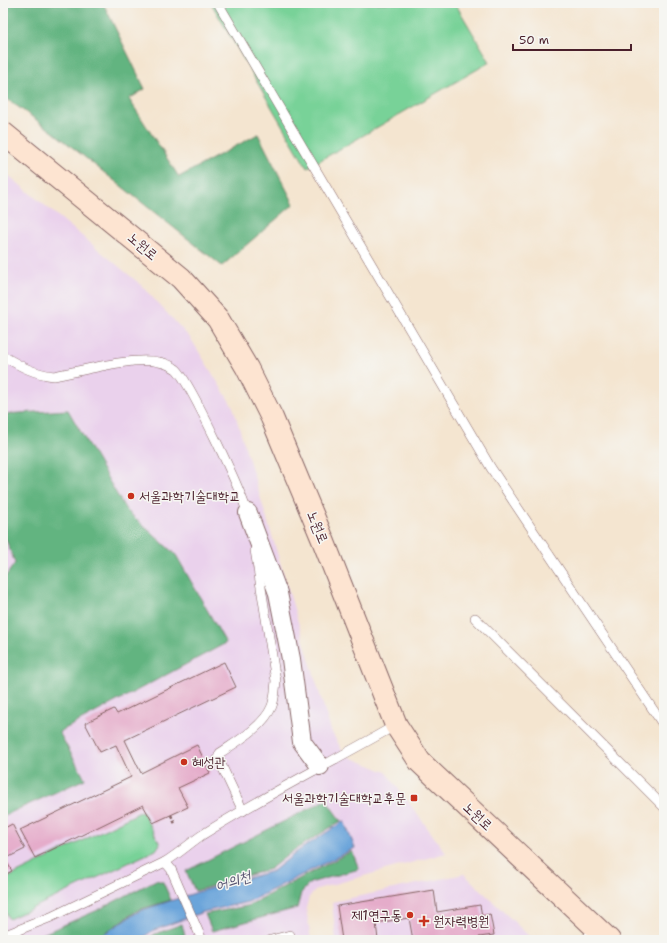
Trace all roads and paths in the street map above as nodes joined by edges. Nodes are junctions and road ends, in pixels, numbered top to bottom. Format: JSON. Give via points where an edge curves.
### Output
{"nodes":[{"id":1,"x":218,"y":3,"type":"edge"},
{"id":2,"x":3,"y":133,"type":"edge"},
{"id":3,"x":3,"y":356,"type":"edge"},
{"id":4,"x":248,"y":513,"type":"junction"},
{"id":5,"x":475,"y":618,"type":"dead end"},
{"id":6,"x":396,"y":725,"type":"junction"},
{"id":7,"x":664,"y":726,"type":"edge"},
{"id":8,"x":320,"y":766,"type":"junction"},
{"id":9,"x":664,"y":807,"type":"edge"},
{"id":10,"x":244,"y":811,"type":"junction"},
{"id":11,"x":170,"y":815,"type":"dead end"},
{"id":12,"x":176,"y":826,"type":"dead end"},
{"id":13,"x":168,"y":866,"type":"junction"},
{"id":14,"x":4,"y":934,"type":"edge"},
{"id":15,"x":597,"y":936,"type":"edge"},
{"id":16,"x":201,"y":938,"type":"edge"},
{"id":17,"x":271,"y":940,"type":"edge"},
{"id":18,"x":291,"y":940,"type":"edge"}],
"edges":[{"from":1,"to":7,"type":"lane","via":[[491,468]]},
{"from":2,"to":6,"type":"main road","name":"노원로","via":[[181,278],[218,319],[272,418]]},
{"from":3,"to":4,"type":"lane","via":[[40,375],[54,376],[142,361],[159,362],[176,369],[185,381]]},
{"from":4,"to":8,"type":"street","via":[[278,593],[291,659],[302,742]]},
{"from":4,"to":10,"type":"lane","via":[[276,681],[272,707],[258,725],[220,752],[218,758]]},
{"from":5,"to":9,"type":"lane"},
{"from":6,"to":8,"type":"lane","via":[[345,755]]},
{"from":6,"to":15,"type":"main road","name":"노원로","via":[[420,762]]},
{"from":8,"to":10,"type":"lane"},
{"from":10,"to":13,"type":"lane","via":[[201,836]]},
{"from":11,"to":12,"type":"path"},
{"from":13,"to":14,"type":"lane","via":[[51,917]]},
{"from":13,"to":16,"type":"lane"},
{"from":17,"to":18,"type":"lane","via":[[290,935]]}]}
